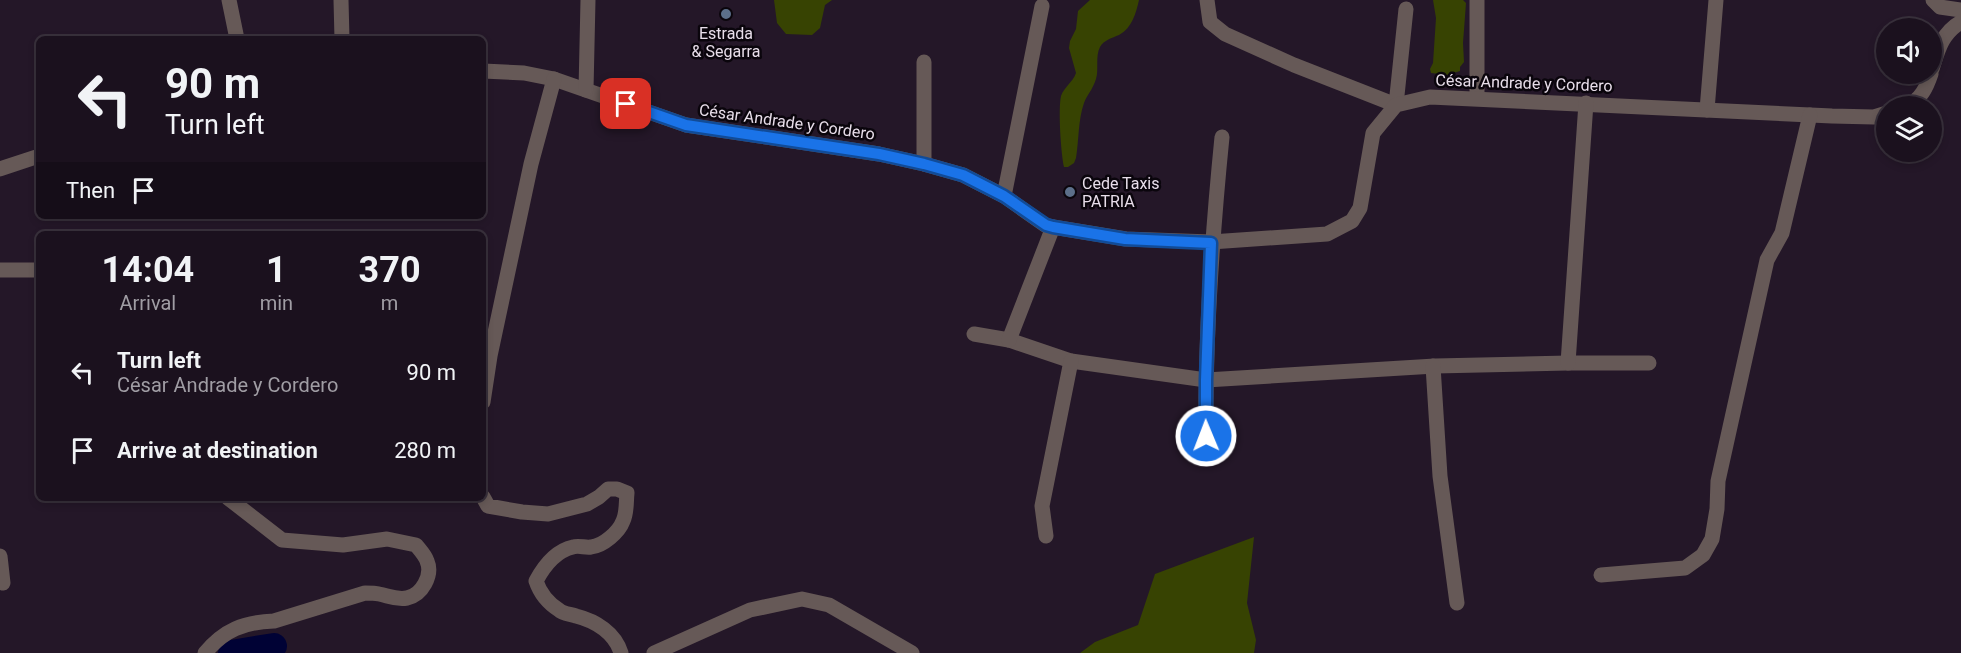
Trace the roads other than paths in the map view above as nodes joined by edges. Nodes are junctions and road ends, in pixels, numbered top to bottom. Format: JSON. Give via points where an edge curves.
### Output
{"nodes":[{"id":1,"x":229,"y":0,"type":"edge"},
{"id":2,"x":341,"y":0,"type":"edge"},
{"id":3,"x":588,"y":0,"type":"edge"},
{"id":4,"x":1207,"y":0,"type":"edge"},
{"id":5,"x":1477,"y":0,"type":"edge"},
{"id":6,"x":1716,"y":0,"type":"edge"},
{"id":7,"x":1933,"y":0,"type":"edge"},
{"id":8,"x":1042,"y":6,"type":"dead end"},
{"id":9,"x":1406,"y":9,"type":"dead end"},
{"id":10,"x":1961,"y":10,"type":"edge"},
{"id":11,"x":1961,"y":22,"type":"edge"},
{"id":12,"x":236,"y":36,"type":"edge"},
{"id":13,"x":342,"y":36,"type":"edge"},
{"id":14,"x":1942,"y":39,"type":"edge"},
{"id":15,"x":924,"y":62,"type":"dead end"},
{"id":16,"x":486,"y":70,"type":"edge"},
{"id":17,"x":554,"y":79,"type":"junction"},
{"id":18,"x":586,"y":90,"type":"junction"},
{"id":19,"x":1477,"y":98,"type":"junction"},
{"id":20,"x":1586,"y":103,"type":"junction"},
{"id":21,"x":1396,"y":105,"type":"junction"},
{"id":22,"x":1707,"y":110,"type":"junction"},
{"id":23,"x":1810,"y":115,"type":"junction"},
{"id":24,"x":1876,"y":116,"type":"edge"},
{"id":25,"x":1221,"y":137,"type":"dead end"},
{"id":26,"x":36,"y":157,"type":"edge"},
{"id":27,"x":924,"y":164,"type":"junction"},
{"id":28,"x":0,"y":169,"type":"edge"},
{"id":29,"x":1004,"y":196,"type":"junction"},
{"id":30,"x":1053,"y":227,"type":"junction"},
{"id":31,"x":1211,"y":243,"type":"junction"},
{"id":32,"x":0,"y":270,"type":"edge"},
{"id":33,"x":36,"y":270,"type":"edge"},
{"id":34,"x":974,"y":334,"type":"dead end"},
{"id":35,"x":1009,"y":340,"type":"junction"},
{"id":36,"x":1071,"y":360,"type":"junction"},
{"id":37,"x":1568,"y":363,"type":"junction"},
{"id":38,"x":1649,"y":363,"type":"dead end"},
{"id":39,"x":1433,"y":366,"type":"junction"},
{"id":40,"x":1206,"y":380,"type":"junction"},
{"id":41,"x":486,"y":383,"type":"edge"},
{"id":42,"x":1206,"y":436,"type":"dead end"},
{"id":43,"x":232,"y":501,"type":"edge"},
{"id":44,"x":485,"y":501,"type":"edge"},
{"id":45,"x":1046,"y":536,"type":"dead end"},
{"id":46,"x":0,"y":556,"type":"edge"},
{"id":47,"x":1601,"y":575,"type":"dead end"},
{"id":48,"x":3,"y":583,"type":"dead end"},
{"id":49,"x":1457,"y":603,"type":"dead end"},
{"id":50,"x":205,"y":653,"type":"edge"},
{"id":51,"x":621,"y":653,"type":"edge"},
{"id":52,"x":654,"y":653,"type":"edge"},
{"id":53,"x":912,"y":653,"type":"edge"}],
"edges":[{"from":1,"to":12,"type":"street"},
{"from":2,"to":13,"type":"street"},
{"from":3,"to":18,"type":"street"},
{"from":4,"to":21,"type":"street","via":[[1210,22],[1225,34]]},
{"from":5,"to":19,"type":"street"},
{"from":6,"to":22,"type":"street"},
{"from":7,"to":10,"type":"street","via":[[1940,7]]},
{"from":8,"to":29,"type":"street"},
{"from":9,"to":21,"type":"street"},
{"from":11,"to":14,"type":"street"},
{"from":15,"to":27,"type":"street"},
{"from":16,"to":17,"type":"street","name":"César Andrade y Cordero"},
{"from":17,"to":18,"type":"street","name":"César Andrade y Cordero"},
{"from":17,"to":41,"type":"street","via":[[531,164]]},
{"from":18,"to":27,"type":"street","name":"César Andrade y Cordero","via":[[686,125]]},
{"from":19,"to":20,"type":"street","name":"César Andrade y Cordero"},
{"from":19,"to":21,"type":"street","name":"César Andrade y Cordero","via":[[1430,97]]},
{"from":20,"to":22,"type":"street","name":"César Andrade y Cordero"},
{"from":20,"to":37,"type":"street"},
{"from":21,"to":31,"type":"street","name":"César Andrade y Cordero","via":[[1373,133],[1360,208],[1352,221],[1327,234]]},
{"from":22,"to":23,"type":"street","name":"César Andrade y Cordero"},
{"from":23,"to":24,"type":"street","name":"César Andrade y Cordero"},
{"from":23,"to":47,"type":"street","via":[[1782,233],[1767,260],[1718,481],[1712,539],[1703,555],[1685,568]]},
{"from":25,"to":31,"type":"street"},
{"from":26,"to":28,"type":"street"},
{"from":27,"to":29,"type":"street","name":"César Andrade y Cordero","via":[[963,175]]},
{"from":29,"to":30,"type":"street","name":"César Andrade y Cordero"},
{"from":30,"to":31,"type":"street","name":"César Andrade y Cordero","via":[[1125,239]]},
{"from":30,"to":35,"type":"street"},
{"from":31,"to":40,"type":"street"},
{"from":32,"to":33,"type":"street"},
{"from":34,"to":35,"type":"street"},
{"from":35,"to":36,"type":"street"},
{"from":36,"to":40,"type":"street"},
{"from":36,"to":45,"type":"street","via":[[1042,506]]},
{"from":37,"to":38,"type":"street"},
{"from":37,"to":39,"type":"street"},
{"from":39,"to":40,"type":"street"},
{"from":39,"to":49,"type":"street","via":[[1440,476]]},
{"from":40,"to":42,"type":"street"},
{"from":43,"to":50,"type":"street","via":[[282,540],[343,545],[387,539],[416,545],[428,561],[429,573],[424,586],[408,598],[365,593],[274,621],[235,628]]},
{"from":44,"to":51,"type":"street","via":[[488,506],[548,514],[587,504],[608,489],[627,493],[623,522],[616,531],[592,547],[571,547],[555,555],[536,581],[540,592],[560,612],[600,625],[618,643]]},
{"from":46,"to":48,"type":"street"},
{"from":52,"to":53,"type":"street","via":[[750,610],[802,599],[829,605]]}]}
